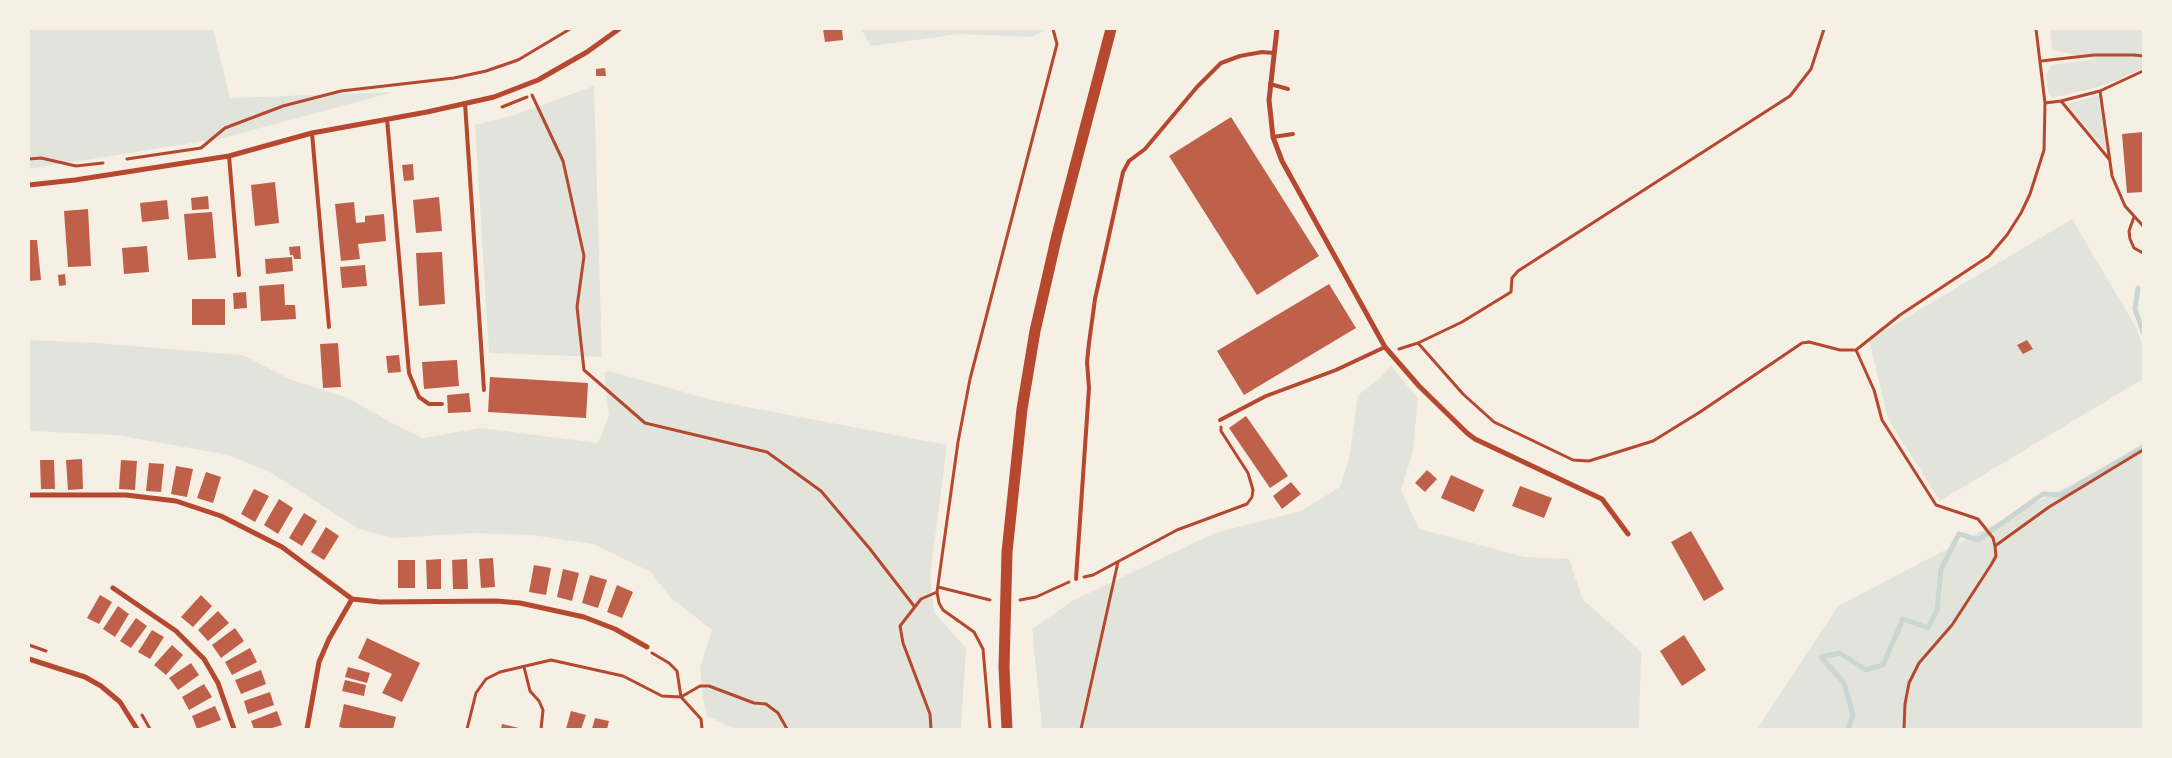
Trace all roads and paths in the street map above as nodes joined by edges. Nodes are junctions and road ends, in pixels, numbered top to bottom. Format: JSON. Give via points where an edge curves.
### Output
{"nodes":[{"id":1,"x":570,"y":29,"type":"edge"},
{"id":2,"x":619,"y":29,"type":"edge"},
{"id":3,"x":1052,"y":29,"type":"edge"},
{"id":4,"x":1111,"y":29,"type":"edge"},
{"id":5,"x":1277,"y":29,"type":"edge"},
{"id":6,"x":1823,"y":29,"type":"edge"},
{"id":7,"x":2036,"y":29,"type":"edge"},
{"id":8,"x":1274,"y":53,"type":"junction"},
{"id":9,"x":2143,"y":56,"type":"edge"},
{"id":10,"x":2041,"y":61,"type":"junction"},
{"id":11,"x":2143,"y":71,"type":"edge"},
{"id":12,"x":1270,"y":84,"type":"junction"},
{"id":13,"x":1288,"y":89,"type":"dead end"},
{"id":14,"x":2100,"y":91,"type":"junction"},
{"id":15,"x":532,"y":95,"type":"dead end"},
{"id":16,"x":2060,"y":102,"type":"junction"},
{"id":17,"x":465,"y":103,"type":"junction"},
{"id":18,"x":2045,"y":104,"type":"junction"},
{"id":19,"x":387,"y":119,"type":"junction"},
{"id":20,"x":312,"y":133,"type":"junction"},
{"id":21,"x":1293,"y":134,"type":"dead end"},
{"id":22,"x":1273,"y":136,"type":"junction"},
{"id":23,"x":229,"y":156,"type":"junction"},
{"id":24,"x":29,"y":159,"type":"edge"},
{"id":25,"x":119,"y":160,"type":"dead end"},
{"id":26,"x":2109,"y":160,"type":"junction"},
{"id":27,"x":110,"y":162,"type":"dead end"},
{"id":28,"x":29,"y":185,"type":"edge"},
{"id":29,"x":2134,"y":217,"type":"junction"},
{"id":30,"x":2143,"y":226,"type":"edge"},
{"id":31,"x":2143,"y":252,"type":"edge"},
{"id":32,"x":239,"y":276,"type":"dead end"},
{"id":33,"x":329,"y":327,"type":"dead end"},
{"id":34,"x":1418,"y":343,"type":"junction"},
{"id":35,"x":1385,"y":347,"type":"junction"},
{"id":36,"x":1856,"y":350,"type":"junction"},
{"id":37,"x":1390,"y":352,"type":"junction"},
{"id":38,"x":484,"y":390,"type":"dead end"},
{"id":39,"x":442,"y":404,"type":"dead end"},
{"id":40,"x":1220,"y":420,"type":"joint"},
{"id":41,"x":2143,"y":450,"type":"edge"},
{"id":42,"x":29,"y":495,"type":"edge"},
{"id":43,"x":1628,"y":534,"type":"dead end"},
{"id":44,"x":1995,"y":546,"type":"junction"},
{"id":45,"x":1118,"y":562,"type":"junction"},
{"id":46,"x":1076,"y":579,"type":"junction"},
{"id":47,"x":938,"y":587,"type":"junction"},
{"id":48,"x":113,"y":588,"type":"dead end"},
{"id":49,"x":937,"y":592,"type":"junction"},
{"id":50,"x":352,"y":599,"type":"junction"},
{"id":51,"x":990,"y":600,"type":"dead end"},
{"id":52,"x":1020,"y":600,"type":"dead end"},
{"id":53,"x":914,"y":606,"type":"junction"},
{"id":54,"x":647,"y":647,"type":"joint"},
{"id":55,"x":29,"y":659,"type":"edge"},
{"id":56,"x":524,"y":667,"type":"junction"},
{"id":57,"x":681,"y":697,"type":"junction"},
{"id":58,"x":137,"y":729,"type":"edge"},
{"id":59,"x":234,"y":729,"type":"edge"},
{"id":60,"x":307,"y":729,"type":"edge"},
{"id":61,"x":467,"y":729,"type":"edge"},
{"id":62,"x":541,"y":729,"type":"edge"},
{"id":63,"x":702,"y":729,"type":"edge"},
{"id":64,"x":787,"y":729,"type":"edge"},
{"id":65,"x":931,"y":729,"type":"edge"},
{"id":66,"x":990,"y":729,"type":"edge"},
{"id":67,"x":1007,"y":729,"type":"edge"},
{"id":68,"x":1080,"y":729,"type":"edge"},
{"id":69,"x":1904,"y":729,"type":"edge"}],
"edges":[{"from":1,"to":25,"type":"path","via":[[518,60],[486,71],[454,78],[341,91],[283,106],[224,128],[201,148]]},
{"from":2,"to":17,"type":"street","via":[[538,80]]},
{"from":3,"to":47,"type":"path","via":[[1057,44],[970,379]]},
{"from":4,"to":67,"type":"highway","via":[[1057,235],[1035,331],[1022,409],[1006,569],[1004,668]]},
{"from":5,"to":8,"type":"street"},
{"from":6,"to":34,"type":"path","via":[[1811,69],[1790,96],[1518,271],[1512,278],[1511,292],[1462,322]]},
{"from":7,"to":10,"type":"path"},
{"from":8,"to":12,"type":"street"},
{"from":8,"to":46,"type":"lane","via":[[1240,56],[1221,63],[1145,149],[1129,161],[1123,172],[1095,299],[1089,342],[1089,388]]},
{"from":9,"to":10,"type":"path","via":[[2094,55]]},
{"from":10,"to":18,"type":"path"},
{"from":11,"to":14,"type":"path"},
{"from":12,"to":13,"type":"lane"},
{"from":12,"to":22,"type":"street","via":[[1268,100]]},
{"from":14,"to":16,"type":"path"},
{"from":14,"to":26,"type":"path"},
{"from":15,"to":53,"type":"path","via":[[563,161],[584,256],[577,308],[584,370],[645,423],[766,452],[822,491]]},
{"from":16,"to":18,"type":"path"},
{"from":16,"to":26,"type":"path"},
{"from":17,"to":19,"type":"street"},
{"from":17,"to":38,"type":"lane"},
{"from":18,"to":36,"type":"path","via":[[2044,150],[2038,172],[2030,194],[2007,234],[1989,256],[1900,315]]},
{"from":19,"to":20,"type":"street"},
{"from":19,"to":39,"type":"lane","via":[[409,374],[419,397],[428,404]]},
{"from":20,"to":23,"type":"street"},
{"from":20,"to":33,"type":"lane"},
{"from":21,"to":22,"type":"lane"},
{"from":22,"to":35,"type":"street","via":[[1282,161]]},
{"from":23,"to":28,"type":"street"},
{"from":23,"to":32,"type":"lane"},
{"from":24,"to":27,"type":"path","via":[[41,158],[76,166]]},
{"from":26,"to":29,"type":"path","via":[[2116,187]]},
{"from":29,"to":30,"type":"path"},
{"from":29,"to":31,"type":"path","via":[[2130,239],[2134,248]]},
{"from":34,"to":36,"type":"path","via":[[1463,394],[1494,422],[1573,460],[1589,461],[1653,441],[1802,343]]},
{"from":34,"to":37,"type":"path"},
{"from":35,"to":37,"type":"street"},
{"from":35,"to":40,"type":"lane","via":[[1336,370],[1266,396]]},
{"from":36,"to":44,"type":"path","via":[[1874,390],[1882,420],[1936,505],[1978,519],[1993,538]]},
{"from":37,"to":43,"type":"street","via":[[1466,433],[1602,499]]},
{"from":40,"to":45,"type":"path","via":[[1221,431],[1248,472],[1253,490],[1247,504],[1177,530]]},
{"from":41,"to":44,"type":"path","via":[[2049,507]]},
{"from":42,"to":50,"type":"street","via":[[126,495],[176,502],[221,516],[282,547]]},
{"from":44,"to":69,"type":"path","via":[[1996,556],[1991,565],[1952,625],[1919,663],[1909,683],[1904,704]]},
{"from":45,"to":46,"type":"path","via":[[1093,575]]},
{"from":45,"to":68,"type":"path"},
{"from":46,"to":52,"type":"path","via":[[1036,597]]},
{"from":47,"to":49,"type":"path"},
{"from":47,"to":51,"type":"path"},
{"from":48,"to":59,"type":"street","via":[[176,631],[204,659],[218,683]]},
{"from":49,"to":53,"type":"path"},
{"from":49,"to":66,"type":"path","via":[[943,610],[974,632],[983,649]]},
{"from":50,"to":54,"type":"street","via":[[520,603],[584,617]]},
{"from":50,"to":60,"type":"street","via":[[319,662]]},
{"from":53,"to":65,"type":"path","via":[[900,626],[903,643],[930,714]]},
{"from":54,"to":57,"type":"path","via":[[677,671]]},
{"from":55,"to":58,"type":"street","via":[[85,677],[101,686],[120,702]]},
{"from":56,"to":57,"type":"path","via":[[551,660],[623,676],[662,696]]},
{"from":56,"to":61,"type":"path","via":[[486,679],[476,693]]},
{"from":56,"to":62,"type":"path","via":[[530,691],[543,710]]},
{"from":57,"to":63,"type":"path","via":[[701,719]]},
{"from":57,"to":64,"type":"path","via":[[700,686],[709,686],[754,703],[766,704],[778,713]]}]}
